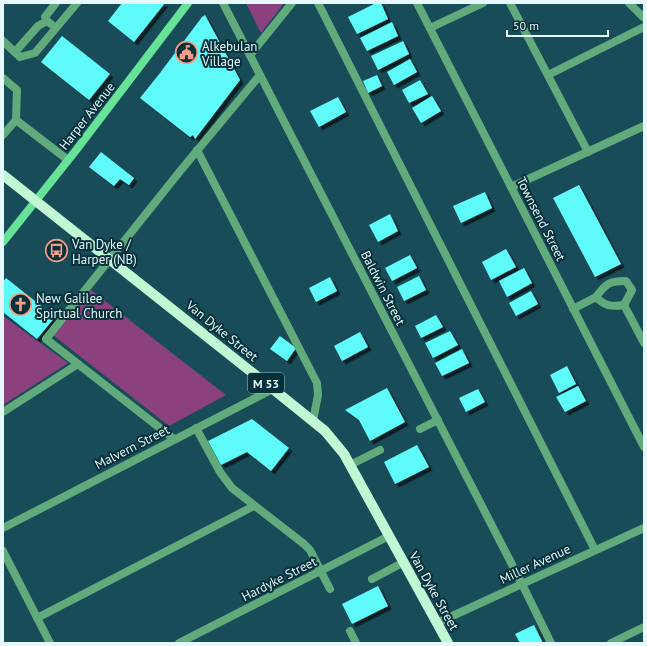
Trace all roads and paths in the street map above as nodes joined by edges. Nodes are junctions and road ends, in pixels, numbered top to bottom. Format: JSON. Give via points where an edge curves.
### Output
{"nodes":[{"id":1,"x":56,"y":3,"type":"edge"},
{"id":2,"x":77,"y":3,"type":"edge"},
{"id":3,"x":188,"y":3,"type":"edge"},
{"id":4,"x":223,"y":3,"type":"edge"},
{"id":5,"x":292,"y":3,"type":"edge"},
{"id":6,"x":318,"y":3,"type":"edge"},
{"id":7,"x":417,"y":3,"type":"edge"},
{"id":8,"x":484,"y":3,"type":"edge"},
{"id":9,"x":510,"y":3,"type":"edge"},
{"id":10,"x":629,"y":3,"type":"edge"},
{"id":11,"x":644,"y":18,"type":"edge"},
{"id":12,"x":47,"y":21,"type":"junction"},
{"id":13,"x":644,"y":27,"type":"edge"},
{"id":14,"x":56,"y":28,"type":"junction"},
{"id":15,"x":430,"y":28,"type":"junction"},
{"id":16,"x":3,"y":41,"type":"edge"},
{"id":17,"x":15,"y":52,"type":"junction"},
{"id":18,"x":250,"y":55,"type":"junction"},
{"id":19,"x":260,"y":74,"type":"junction"},
{"id":20,"x":548,"y":75,"type":"junction"},
{"id":21,"x":3,"y":78,"type":"edge"},
{"id":22,"x":16,"y":120,"type":"junction"},
{"id":23,"x":644,"y":126,"type":"edge"},
{"id":24,"x":3,"y":135,"type":"edge"},
{"id":25,"x":197,"y":150,"type":"junction"},
{"id":26,"x":588,"y":152,"type":"junction"},
{"id":27,"x":68,"y":160,"type":"junction"},
{"id":28,"x":3,"y":175,"type":"edge"},
{"id":29,"x":511,"y":187,"type":"junction"},
{"id":30,"x":36,"y":200,"type":"junction"},
{"id":31,"x":3,"y":241,"type":"edge"},
{"id":32,"x":110,"y":259,"type":"junction"},
{"id":33,"x":596,"y":297,"type":"junction"},
{"id":34,"x":624,"y":305,"type":"junction"},
{"id":35,"x":573,"y":309,"type":"junction"},
{"id":36,"x":644,"y":344,"type":"edge"},
{"id":37,"x":78,"y":364,"type":"junction"},
{"id":38,"x":273,"y":389,"type":"junction"},
{"id":39,"x":3,"y":412,"type":"edge"},
{"id":40,"x":438,"y":420,"type":"junction"},
{"id":41,"x":313,"y":421,"type":"junction"},
{"id":42,"x":196,"y":428,"type":"junction"},
{"id":43,"x":420,"y":429,"type":"dead end"},
{"id":44,"x":174,"y":439,"type":"junction"},
{"id":45,"x":644,"y":447,"type":"edge"},
{"id":46,"x":380,"y":450,"type":"dead end"},
{"id":47,"x":350,"y":465,"type":"junction"},
{"id":48,"x":254,"y":506,"type":"junction"},
{"id":49,"x":3,"y":528,"type":"edge"},
{"id":50,"x":644,"y":528,"type":"edge"},
{"id":51,"x":389,"y":536,"type":"junction"},
{"id":52,"x":595,"y":550,"type":"junction"},
{"id":53,"x":3,"y":551,"type":"edge"},
{"id":54,"x":404,"y":562,"type":"junction"},
{"id":55,"x":321,"y":570,"type":"junction"},
{"id":56,"x":372,"y":579,"type":"dead end"},
{"id":57,"x":522,"y":584,"type":"junction"},
{"id":58,"x":330,"y":589,"type":"dead end"},
{"id":59,"x":37,"y":618,"type":"junction"},
{"id":60,"x":437,"y":622,"type":"junction"},
{"id":61,"x":644,"y":628,"type":"edge"},
{"id":62,"x":350,"y":631,"type":"dead end"},
{"id":63,"x":50,"y":643,"type":"edge"},
{"id":64,"x":180,"y":643,"type":"edge"},
{"id":65,"x":356,"y":643,"type":"edge"},
{"id":66,"x":448,"y":643,"type":"edge"},
{"id":67,"x":551,"y":643,"type":"edge"},
{"id":68,"x":611,"y":643,"type":"edge"}],
"edges":[{"from":1,"to":12,"type":"street","via":[[45,16]]},
{"from":2,"to":14,"type":"street"},
{"from":3,"to":27,"type":"street","name":"Harper Avenue"},
{"from":4,"to":18,"type":"street","name":"Baldwin Street"},
{"from":5,"to":18,"type":"street"},
{"from":6,"to":52,"type":"street"},
{"from":7,"to":15,"type":"street","name":"Townsend Street"},
{"from":8,"to":15,"type":"street"},
{"from":9,"to":20,"type":"street"},
{"from":10,"to":11,"type":"street"},
{"from":12,"to":14,"type":"street"},
{"from":12,"to":17,"type":"street","via":[[38,26]]},
{"from":13,"to":20,"type":"street"},
{"from":14,"to":17,"type":"street","via":[[35,52],[20,57]]},
{"from":15,"to":29,"type":"street","name":"Townsend Street"},
{"from":16,"to":17,"type":"street"},
{"from":18,"to":19,"type":"street","name":"Baldwin Street"},
{"from":19,"to":25,"type":"street"},
{"from":19,"to":40,"type":"street","name":"Baldwin Street"},
{"from":20,"to":26,"type":"street"},
{"from":21,"to":22,"type":"street","via":[[17,90]]},
{"from":22,"to":24,"type":"street"},
{"from":22,"to":27,"type":"street"},
{"from":23,"to":26,"type":"street"},
{"from":25,"to":32,"type":"street"},
{"from":25,"to":41,"type":"street","via":[[318,383]]},
{"from":26,"to":29,"type":"street"},
{"from":27,"to":30,"type":"street","name":"Harper Avenue"},
{"from":28,"to":30,"type":"main road","name":"Van Dyke Street","number":"M 53"},
{"from":29,"to":35,"type":"street","name":"Townsend Street"},
{"from":30,"to":31,"type":"street","name":"Harper Avenue"},
{"from":30,"to":32,"type":"main road","name":"Van Dyke Street","number":"M 53"},
{"from":32,"to":37,"type":"street","via":[[46,339]]},
{"from":32,"to":38,"type":"main road","name":"Van Dyke Street","number":"M 53"},
{"from":33,"to":34,"type":"street","via":[[603,304],[616,307]]},
{"from":33,"to":34,"type":"street","via":[[604,286],[614,281],[626,281],[632,290]]},
{"from":33,"to":35,"type":"street"},
{"from":34,"to":36,"type":"street"},
{"from":35,"to":45,"type":"street","name":"Townsend Street"},
{"from":37,"to":39,"type":"street"},
{"from":37,"to":44,"type":"street"},
{"from":38,"to":41,"type":"main road","name":"Van Dyke Street","number":"M 53"},
{"from":38,"to":42,"type":"street","name":"Malvern Street"},
{"from":40,"to":43,"type":"street"},
{"from":40,"to":57,"type":"street","name":"Baldwin Street"},
{"from":41,"to":47,"type":"main road","name":"Van Dyke Street","number":"M 53","via":[[335,442]]},
{"from":42,"to":44,"type":"street","name":"Malvern Street"},
{"from":42,"to":48,"type":"street","via":[[220,472],[232,488]]},
{"from":44,"to":49,"type":"street","name":"Malvern Street"},
{"from":46,"to":47,"type":"street"},
{"from":47,"to":51,"type":"main road","name":"Van Dyke Street","number":"M 53"},
{"from":48,"to":55,"type":"street","via":[[304,544]]},
{"from":48,"to":59,"type":"street"},
{"from":50,"to":52,"type":"street","name":"Miller Avenue"},
{"from":51,"to":54,"type":"main road","name":"Van Dyke Street","number":"M 53"},
{"from":51,"to":55,"type":"street","name":"Hardyke Street"},
{"from":52,"to":57,"type":"street","name":"Miller Avenue"},
{"from":53,"to":59,"type":"street"},
{"from":54,"to":56,"type":"street"},
{"from":54,"to":60,"type":"main road","name":"Van Dyke Street","number":"M 53"},
{"from":55,"to":58,"type":"street"},
{"from":55,"to":64,"type":"street","name":"Hardyke Street"},
{"from":57,"to":60,"type":"street","name":"Miller Avenue"},
{"from":57,"to":67,"type":"street","name":"Baldwin Street"},
{"from":59,"to":63,"type":"street"},
{"from":60,"to":66,"type":"main road","name":"Van Dyke Street","number":"M 53"},
{"from":61,"to":68,"type":"street"},
{"from":62,"to":65,"type":"street"}]}
